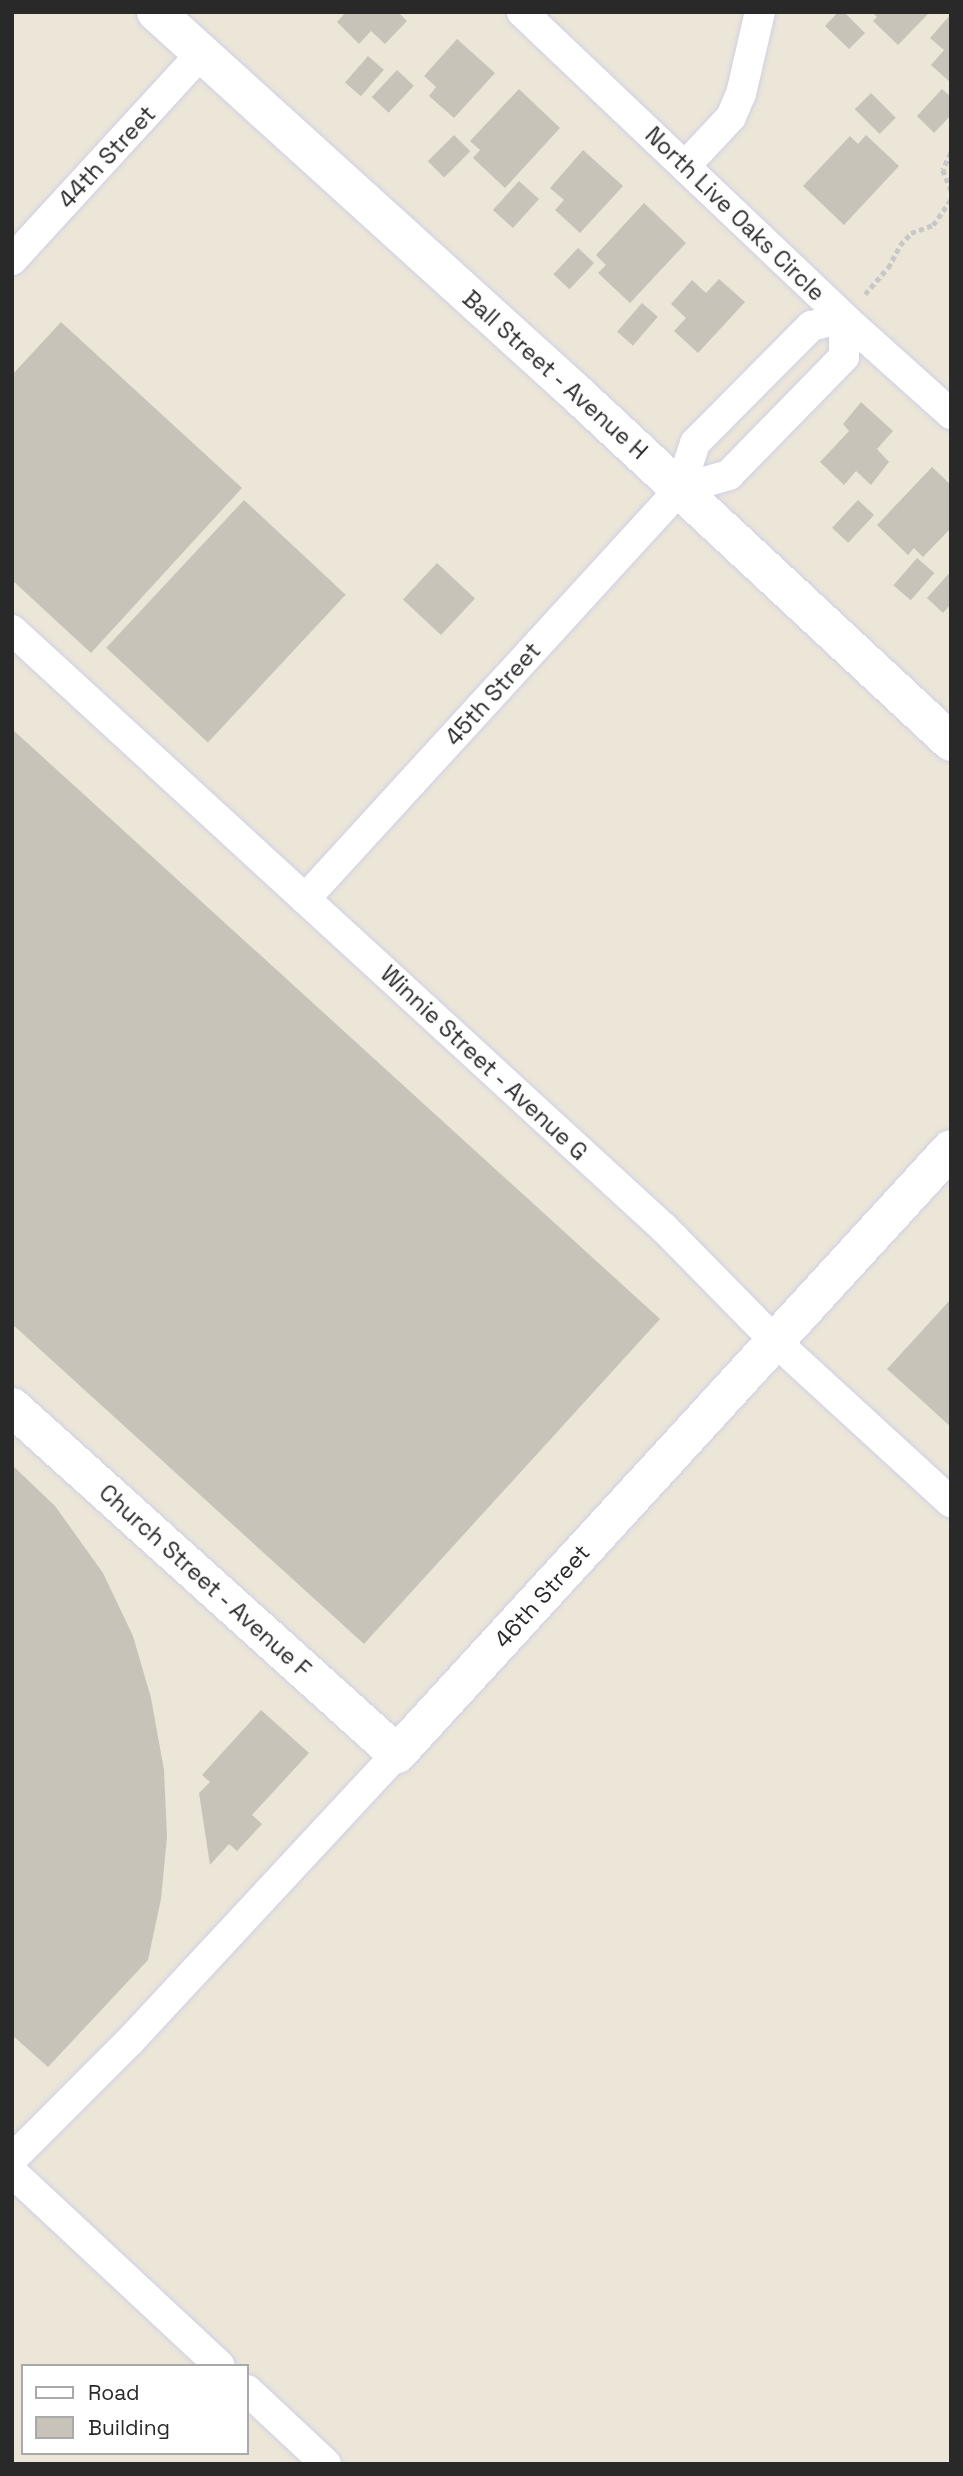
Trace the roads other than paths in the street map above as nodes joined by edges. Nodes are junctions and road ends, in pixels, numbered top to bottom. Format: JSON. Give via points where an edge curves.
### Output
{"nodes":[{"id":1,"x":156,"y":12,"type":"edge"},
{"id":2,"x":522,"y":12,"type":"edge"},
{"id":3,"x":760,"y":12,"type":"edge"},
{"id":4,"x":202,"y":54,"type":"junction"},
{"id":5,"x":685,"y":166,"type":"junction"},
{"id":6,"x":12,"y":260,"type":"edge"},
{"id":7,"x":844,"y":318,"type":"junction"},
{"id":8,"x":951,"y":414,"type":"edge"},
{"id":9,"x":680,"y":489,"type":"junction"},
{"id":10,"x":12,"y":630,"type":"edge"},
{"id":11,"x":951,"y":742,"type":"edge"},
{"id":12,"x":305,"y":899,"type":"junction"},
{"id":13,"x":951,"y":1149,"type":"edge"},
{"id":14,"x":775,"y":1341,"type":"junction"},
{"id":15,"x":12,"y":1407,"type":"edge"},
{"id":16,"x":951,"y":1502,"type":"edge"},
{"id":17,"x":397,"y":1754,"type":"junction"},
{"id":18,"x":12,"y":2159,"type":"edge"},
{"id":19,"x":12,"y":2172,"type":"edge"},
{"id":20,"x":218,"y":2364,"type":"edge"},
{"id":21,"x":248,"y":2391,"type":"edge"},
{"id":22,"x":326,"y":2464,"type":"edge"}],
"edges":[{"from":1,"to":4,"type":"street","name":"Ball Street - Avenue H"},
{"from":2,"to":5,"type":"street","name":"North Live Oaks Circle"},
{"from":3,"to":5,"type":"street","via":[[741,94],[731,117]]},
{"from":4,"to":6,"type":"street","name":"44th Street"},
{"from":4,"to":9,"type":"street","name":"Ball Street - Avenue H"},
{"from":5,"to":7,"type":"street","name":"North Live Oaks Circle"},
{"from":7,"to":8,"type":"street","name":"North Live Oaks Circle"},
{"from":7,"to":9,"type":"street","name":"45th Street","via":[[811,326],[695,443]]},
{"from":7,"to":9,"type":"street","via":[[844,357],[729,475]]},
{"from":9,"to":11,"type":"street","name":"Ball Street - Avenue H"},
{"from":9,"to":12,"type":"street","name":"45th Street"},
{"from":10,"to":12,"type":"street","name":"Winnie Street - Avenue G"},
{"from":12,"to":14,"type":"street","name":"Winnie Street - Avenue G","via":[[664,1228]]},
{"from":13,"to":14,"type":"street","name":"46th Street"},
{"from":14,"to":16,"type":"street","name":"Winnie Street - Avenue G"},
{"from":14,"to":17,"type":"street","name":"46th Street"},
{"from":15,"to":17,"type":"street","name":"Church Street - Avenue F"},
{"from":17,"to":18,"type":"street","name":"46th Street","via":[[130,2041]]},
{"from":19,"to":20,"type":"street"},
{"from":21,"to":22,"type":"street"}]}
